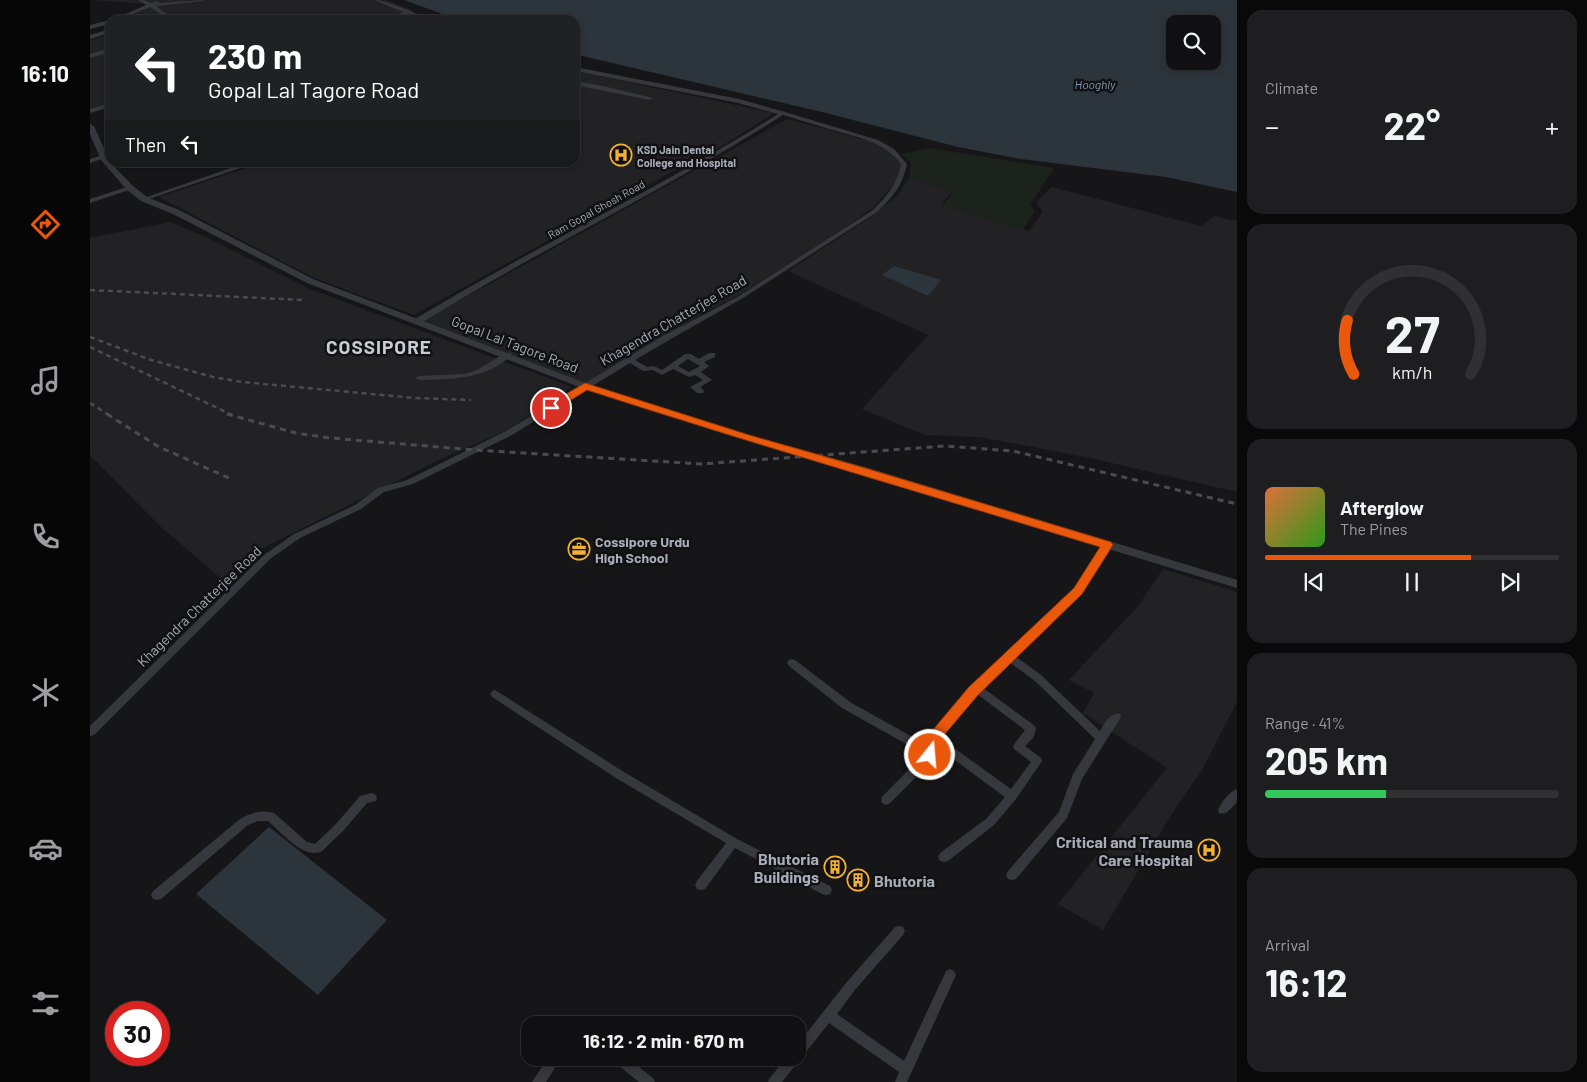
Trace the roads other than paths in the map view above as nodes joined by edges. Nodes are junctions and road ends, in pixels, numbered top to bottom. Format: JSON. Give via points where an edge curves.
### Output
{"nodes":[{"id":1,"x":140,"y":0,"type":"edge"},
{"id":2,"x":162,"y":0,"type":"edge"},
{"id":3,"x":202,"y":0,"type":"edge"},
{"id":4,"x":376,"y":0,"type":"edge"},
{"id":5,"x":151,"y":5,"type":"junction"},
{"id":6,"x":410,"y":12,"type":"junction"},
{"id":7,"x":127,"y":15,"type":"edge"},
{"id":8,"x":165,"y":15,"type":"edge"},
{"id":9,"x":401,"y":15,"type":"edge"},
{"id":10,"x":416,"y":15,"type":"edge"},
{"id":11,"x":105,"y":23,"type":"edge"},
{"id":12,"x":90,"y":27,"type":"edge"},
{"id":13,"x":105,"y":32,"type":"edge"},
{"id":14,"x":90,"y":37,"type":"edge"},
{"id":15,"x":105,"y":52,"type":"edge"},
{"id":16,"x":90,"y":56,"type":"edge"},
{"id":17,"x":580,"y":69,"type":"edge"},
{"id":18,"x":580,"y":84,"type":"edge"},
{"id":19,"x":650,"y":98,"type":"dead end"},
{"id":20,"x":105,"y":106,"type":"edge"},
{"id":21,"x":90,"y":111,"type":"edge"},
{"id":22,"x":783,"y":113,"type":"junction"},
{"id":23,"x":90,"y":126,"type":"edge"},
{"id":24,"x":93,"y":138,"type":"edge"},
{"id":25,"x":103,"y":157,"type":"junction"},
{"id":26,"x":105,"y":159,"type":"edge"},
{"id":27,"x":90,"y":161,"type":"edge"},
{"id":28,"x":112,"y":167,"type":"edge"},
{"id":29,"x":240,"y":167,"type":"edge"},
{"id":30,"x":130,"y":188,"type":"junction"},
{"id":31,"x":144,"y":199,"type":"junction"},
{"id":32,"x":90,"y":201,"type":"edge"},
{"id":33,"x":418,"y":321,"type":"junction"},
{"id":34,"x":712,"y":355,"type":"dead end"},
{"id":35,"x":508,"y":356,"type":"junction"},
{"id":36,"x":628,"y":360,"type":"junction"},
{"id":37,"x":699,"y":362,"type":"junction"},
{"id":38,"x":673,"y":366,"type":"junction"},
{"id":39,"x":696,"y":372,"type":"junction"},
{"id":40,"x":419,"y":378,"type":"dead end"},
{"id":41,"x":585,"y":386,"type":"junction"},
{"id":42,"x":700,"y":391,"type":"dead end"},
{"id":43,"x":1107,"y":545,"type":"junction"},
{"id":44,"x":1237,"y":584,"type":"edge"},
{"id":45,"x":1010,"y":657,"type":"junction"},
{"id":46,"x":792,"y":663,"type":"dead end"},
{"id":47,"x":976,"y":688,"type":"junction"},
{"id":48,"x":495,"y":694,"type":"dead end"},
{"id":49,"x":1116,"y":717,"type":"dead end"},
{"id":50,"x":90,"y":732,"type":"edge"},
{"id":51,"x":934,"y":739,"type":"junction"},
{"id":52,"x":1101,"y":739,"type":"junction"},
{"id":53,"x":926,"y":748,"type":"junction"},
{"id":54,"x":1237,"y":794,"type":"edge"},
{"id":55,"x":1012,"y":796,"type":"junction"},
{"id":56,"x":372,"y":798,"type":"dead end"},
{"id":57,"x":886,"y":800,"type":"dead end"},
{"id":58,"x":1223,"y":810,"type":"dead end"},
{"id":59,"x":733,"y":842,"type":"junction"},
{"id":60,"x":944,"y":857,"type":"dead end"},
{"id":61,"x":1012,"y":875,"type":"dead end"},
{"id":62,"x":701,"y":885,"type":"dead end"},
{"id":63,"x":826,"y":890,"type":"dead end"},
{"id":64,"x":157,"y":895,"type":"dead end"},
{"id":65,"x":900,"y":931,"type":"dead end"},
{"id":66,"x":950,"y":975,"type":"dead end"},
{"id":67,"x":828,"y":1015,"type":"junction"},
{"id":68,"x":806,"y":1043,"type":"edge"},
{"id":69,"x":549,"y":1066,"type":"edge"},
{"id":70,"x":628,"y":1066,"type":"edge"},
{"id":71,"x":787,"y":1066,"type":"edge"},
{"id":72,"x":907,"y":1070,"type":"junction"},
{"id":73,"x":538,"y":1082,"type":"edge"},
{"id":74,"x":649,"y":1082,"type":"edge"},
{"id":75,"x":774,"y":1082,"type":"edge"},
{"id":76,"x":901,"y":1082,"type":"edge"}],
"edges":[{"from":1,"to":5,"type":"street"},
{"from":2,"to":5,"type":"street"},
{"from":3,"to":5,"type":"street"},
{"from":4,"to":6,"type":"street"},
{"from":5,"to":7,"type":"street"},
{"from":5,"to":8,"type":"street"},
{"from":6,"to":9,"type":"street"},
{"from":6,"to":10,"type":"street"},
{"from":11,"to":12,"type":"street"},
{"from":13,"to":14,"type":"street"},
{"from":15,"to":16,"type":"street"},
{"from":17,"to":22,"type":"street","via":[[694,91]]},
{"from":18,"to":19,"type":"street"},
{"from":20,"to":21,"type":"street"},
{"from":22,"to":33,"type":"street","name":"Ram Gopal Ghosh Road"},
{"from":22,"to":36,"type":"street","name":"Khagendra Chatterjee Road","via":[[882,144],[897,154],[904,164],[902,180],[875,211],[828,243],[742,297]]},
{"from":23,"to":24,"type":"street","name":"Gopal Lal Tagore Road"},
{"from":24,"to":25,"type":"street","name":"Gopal Lal Tagore Road"},
{"from":25,"to":26,"type":"street","name":"Gopal Lal Tagore Road"},
{"from":25,"to":27,"type":"street"},
{"from":28,"to":30,"type":"street","name":"Gopal Lal Tagore Road"},
{"from":29,"to":31,"type":"street"},
{"from":30,"to":31,"type":"street","name":"Gopal Lal Tagore Road"},
{"from":30,"to":32,"type":"street"},
{"from":31,"to":33,"type":"street","name":"Gopal Lal Tagore Road","via":[[310,280]]},
{"from":33,"to":35,"type":"street","name":"Gopal Lal Tagore Road"},
{"from":34,"to":37,"type":"street"},
{"from":35,"to":40,"type":"street","via":[[480,372],[464,376]]},
{"from":35,"to":41,"type":"street","name":"Gopal Lal Tagore Road"},
{"from":36,"to":38,"type":"street","via":[[662,373]]},
{"from":36,"to":41,"type":"street","name":"Khagendra Chatterjee Road"},
{"from":37,"to":38,"type":"street","via":[[688,356]]},
{"from":37,"to":39,"type":"street","via":[[705,366]]},
{"from":38,"to":39,"type":"street","via":[[689,375]]},
{"from":39,"to":42,"type":"street","via":[[708,380],[694,387]]},
{"from":41,"to":43,"type":"street","name":"Gopal Lal Tagore Road"},
{"from":41,"to":50,"type":"street","name":"Khagendra Chatterjee Road","via":[[509,433],[410,482],[380,490],[267,557]]},
{"from":43,"to":44,"type":"street","name":"Gopal Lal Tagore Road"},
{"from":43,"to":45,"type":"street","via":[[1078,591]]},
{"from":45,"to":47,"type":"street"},
{"from":45,"to":52,"type":"street","via":[[1038,678]]},
{"from":46,"to":53,"type":"street","via":[[846,705]]},
{"from":47,"to":51,"type":"street"},
{"from":47,"to":55,"type":"street","via":[[1031,729],[1018,746],[1037,761]]},
{"from":48,"to":59,"type":"street","via":[[620,775]]},
{"from":49,"to":52,"type":"street"},
{"from":51,"to":53,"type":"street"},
{"from":51,"to":55,"type":"street"},
{"from":52,"to":61,"type":"street","via":[[1077,776],[1063,815]]},
{"from":53,"to":57,"type":"street","via":[[930,752],[929,757]]},
{"from":54,"to":58,"type":"street"},
{"from":55,"to":60,"type":"street","via":[[990,822]]},
{"from":56,"to":64,"type":"street","via":[[364,799],[317,848],[304,846],[270,816],[256,816],[244,822]]},
{"from":59,"to":62,"type":"street"},
{"from":59,"to":63,"type":"street"},
{"from":65,"to":67,"type":"street"},
{"from":66,"to":72,"type":"street"},
{"from":67,"to":68,"type":"street"},
{"from":67,"to":72,"type":"street"},
{"from":69,"to":73,"type":"street"},
{"from":70,"to":74,"type":"street"},
{"from":71,"to":75,"type":"street"},
{"from":72,"to":76,"type":"street"}]}
